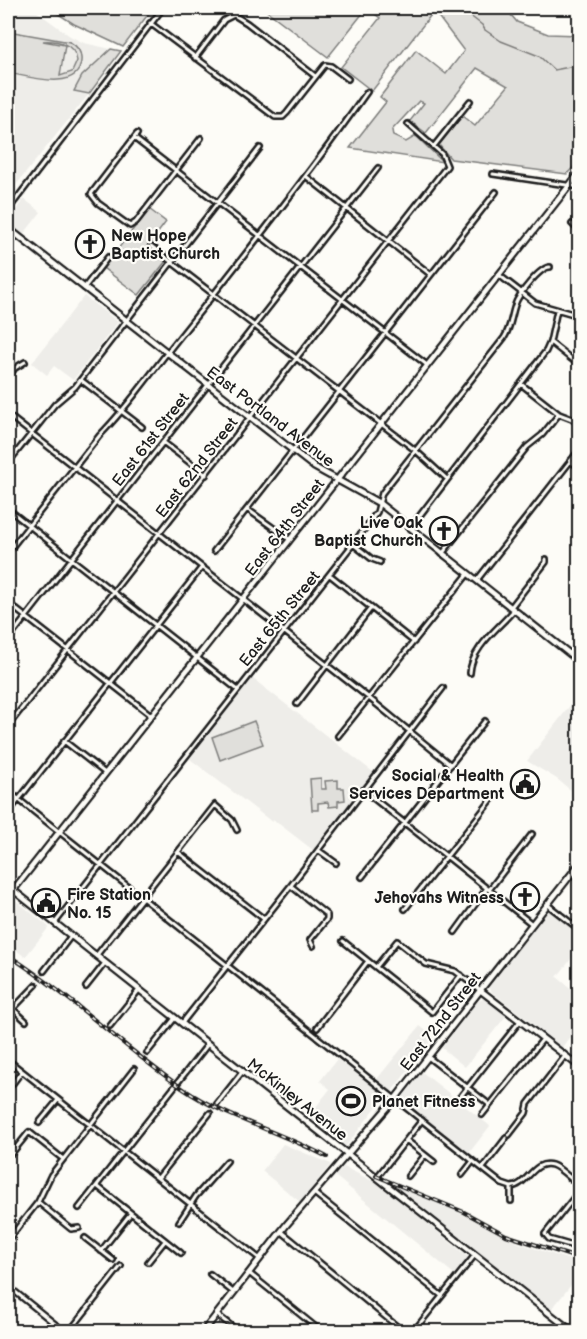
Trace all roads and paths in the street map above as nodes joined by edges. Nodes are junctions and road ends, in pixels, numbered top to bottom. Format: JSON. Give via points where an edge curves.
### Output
{"nodes":[{"id":1,"x":163,"y":8,"type":"edge"},
{"id":2,"x":150,"y":23,"type":"junction"},
{"id":3,"x":195,"y":58,"type":"junction"},
{"id":4,"x":315,"y":76,"type":"junction"},
{"id":5,"x":348,"y":79,"type":"dead end"},
{"id":6,"x":367,"y":92,"type":"dead end"},
{"id":7,"x":470,"y":101,"type":"dead end"},
{"id":8,"x":408,"y":124,"type":"dead end"},
{"id":9,"x":137,"y":134,"type":"dead end"},
{"id":10,"x":134,"y":138,"type":"junction"},
{"id":11,"x":201,"y":138,"type":"dead end"},
{"id":12,"x":434,"y":146,"type":"junction"},
{"id":13,"x":260,"y":148,"type":"dead end"},
{"id":14,"x":378,"y":168,"type":"dead end"},
{"id":15,"x":176,"y":171,"type":"junction"},
{"id":16,"x":579,"y":172,"type":"edge"},
{"id":17,"x":493,"y":174,"type":"dead end"},
{"id":18,"x":307,"y":177,"type":"junction"},
{"id":19,"x":569,"y":186,"type":"junction"},
{"id":20,"x":579,"y":187,"type":"edge"},
{"id":21,"x":496,"y":192,"type":"dead end"},
{"id":22,"x":218,"y":203,"type":"junction"},
{"id":23,"x":347,"y":208,"type":"junction"},
{"id":24,"x":8,"y":210,"type":"edge"},
{"id":25,"x":572,"y":224,"type":"dead end"},
{"id":26,"x":8,"y":228,"type":"edge"},
{"id":27,"x":579,"y":232,"type":"edge"},
{"id":28,"x":260,"y":236,"type":"junction"},
{"id":29,"x":389,"y":242,"type":"junction"},
{"id":30,"x":151,"y":246,"type":"dead end"},
{"id":31,"x":108,"y":257,"type":"dead end"},
{"id":32,"x":172,"y":262,"type":"junction"},
{"id":33,"x":550,"y":267,"type":"dead end"},
{"id":34,"x":301,"y":268,"type":"junction"},
{"id":35,"x":431,"y":274,"type":"junction"},
{"id":36,"x":499,"y":275,"type":"junction"},
{"id":37,"x":84,"y":288,"type":"junction"},
{"id":38,"x":214,"y":294,"type":"junction"},
{"id":39,"x":523,"y":294,"type":"junction"},
{"id":40,"x":343,"y":301,"type":"junction"},
{"id":41,"x":557,"y":309,"type":"junction"},
{"id":42,"x":579,"y":316,"type":"edge"},
{"id":43,"x":126,"y":321,"type":"junction"},
{"id":44,"x":255,"y":326,"type":"junction"},
{"id":45,"x":385,"y":333,"type":"junction"},
{"id":46,"x":550,"y":342,"type":"junction"},
{"id":47,"x":167,"y":352,"type":"junction"},
{"id":48,"x":297,"y":359,"type":"junction"},
{"id":49,"x":25,"y":362,"type":"dead end"},
{"id":50,"x":427,"y":365,"type":"junction"},
{"id":51,"x":579,"y":366,"type":"edge"},
{"id":52,"x":8,"y":377,"type":"edge"},
{"id":53,"x":81,"y":380,"type":"junction"},
{"id":54,"x":208,"y":384,"type":"junction"},
{"id":55,"x":521,"y":384,"type":"junction"},
{"id":56,"x":339,"y":392,"type":"junction"},
{"id":57,"x":122,"y":411,"type":"junction"},
{"id":58,"x":559,"y":414,"type":"junction"},
{"id":59,"x":8,"y":415,"type":"edge"},
{"id":60,"x":251,"y":417,"type":"junction"},
{"id":61,"x":381,"y":424,"type":"junction"},
{"id":62,"x":579,"y":425,"type":"edge"},
{"id":63,"x":142,"y":427,"type":"dead end"},
{"id":64,"x":31,"y":433,"type":"junction"},
{"id":65,"x":163,"y":442,"type":"junction"},
{"id":66,"x":579,"y":449,"type":"edge"},
{"id":67,"x":292,"y":450,"type":"junction"},
{"id":68,"x":415,"y":450,"type":"junction"},
{"id":69,"x":570,"y":461,"type":"junction"},
{"id":70,"x":8,"y":463,"type":"edge"},
{"id":71,"x":74,"y":467,"type":"junction"},
{"id":72,"x":579,"y":468,"type":"edge"},
{"id":73,"x":206,"y":475,"type":"junction"},
{"id":74,"x":447,"y":479,"type":"junction"},
{"id":75,"x":336,"y":480,"type":"junction"},
{"id":76,"x":117,"y":501,"type":"junction"},
{"id":77,"x":380,"y":503,"type":"junction"},
{"id":78,"x":8,"y":509,"type":"edge"},
{"id":79,"x":247,"y":509,"type":"junction"},
{"id":80,"x":28,"y":525,"type":"junction"},
{"id":81,"x":410,"y":528,"type":"junction"},
{"id":82,"x":159,"y":534,"type":"junction"},
{"id":83,"x":290,"y":540,"type":"junction"},
{"id":84,"x":353,"y":544,"type":"junction"},
{"id":85,"x":213,"y":551,"type":"dead end"},
{"id":86,"x":8,"y":552,"type":"edge"},
{"id":87,"x":442,"y":554,"type":"junction"},
{"id":88,"x":72,"y":559,"type":"junction"},
{"id":89,"x":546,"y":560,"type":"dead end"},
{"id":90,"x":380,"y":562,"type":"dead end"},
{"id":91,"x":202,"y":567,"type":"junction"},
{"id":92,"x":468,"y":574,"type":"junction"},
{"id":93,"x":330,"y":575,"type":"junction"},
{"id":94,"x":476,"y":581,"type":"junction"},
{"id":95,"x":114,"y":592,"type":"junction"},
{"id":96,"x":242,"y":599,"type":"junction"},
{"id":97,"x":8,"y":603,"type":"edge"},
{"id":98,"x":371,"y":608,"type":"junction"},
{"id":99,"x":512,"y":609,"type":"junction"},
{"id":100,"x":26,"y":617,"type":"junction"},
{"id":101,"x":156,"y":625,"type":"junction"},
{"id":102,"x":284,"y":632,"type":"junction"},
{"id":103,"x":8,"y":640,"type":"edge"},
{"id":104,"x":414,"y":642,"type":"junction"},
{"id":105,"x":68,"y":650,"type":"junction"},
{"id":106,"x":197,"y":657,"type":"junction"},
{"id":107,"x":579,"y":662,"type":"edge"},
{"id":108,"x":326,"y":664,"type":"junction"},
{"id":109,"x":470,"y":673,"type":"dead end"},
{"id":110,"x":110,"y":683,"type":"junction"},
{"id":111,"x":443,"y":688,"type":"dead end"},
{"id":112,"x":238,"y":690,"type":"junction"},
{"id":113,"x":369,"y":698,"type":"junction"},
{"id":114,"x":297,"y":704,"type":"dead end"},
{"id":115,"x":151,"y":715,"type":"junction"},
{"id":116,"x":484,"y":721,"type":"dead end"},
{"id":117,"x":8,"y":726,"type":"edge"},
{"id":118,"x":410,"y":731,"type":"junction"},
{"id":119,"x":338,"y":736,"type":"dead end"},
{"id":120,"x":64,"y":741,"type":"junction"},
{"id":121,"x":451,"y":765,"type":"junction"},
{"id":122,"x":105,"y":773,"type":"junction"},
{"id":123,"x":363,"y":790,"type":"junction"},
{"id":124,"x":8,"y":791,"type":"edge"},
{"id":125,"x":492,"y":799,"type":"dead end"},
{"id":126,"x":18,"y":800,"type":"junction"},
{"id":127,"x":8,"y":813,"type":"edge"},
{"id":128,"x":405,"y":824,"type":"junction"},
{"id":129,"x":237,"y":830,"type":"dead end"},
{"id":130,"x":59,"y":832,"type":"junction"},
{"id":131,"x":532,"y":834,"type":"dead end"},
{"id":132,"x":318,"y":850,"type":"junction"},
{"id":133,"x":178,"y":852,"type":"junction"},
{"id":134,"x":447,"y":857,"type":"junction"},
{"id":135,"x":336,"y":863,"type":"dead end"},
{"id":136,"x":579,"y":863,"type":"edge"},
{"id":137,"x":99,"y":865,"type":"junction"},
{"id":138,"x":362,"y":877,"type":"dead end"},
{"id":139,"x":8,"y":886,"type":"edge"},
{"id":140,"x":291,"y":886,"type":"junction"},
{"id":141,"x":488,"y":889,"type":"junction"},
{"id":142,"x":13,"y":890,"type":"junction"},
{"id":143,"x":8,"y":897,"type":"edge"},
{"id":144,"x":141,"y":898,"type":"junction"},
{"id":145,"x":547,"y":904,"type":"junction"},
{"id":146,"x":405,"y":909,"type":"dead end"},
{"id":147,"x":264,"y":920,"type":"junction"},
{"id":148,"x":54,"y":923,"type":"junction"},
{"id":149,"x":532,"y":924,"type":"junction"},
{"id":150,"x":579,"y":930,"type":"edge"},
{"id":151,"x":455,"y":932,"type":"dead end"},
{"id":152,"x":72,"y":936,"type":"junction"},
{"id":153,"x":343,"y":941,"type":"dead end"},
{"id":154,"x":313,"y":946,"type":"dead end"},
{"id":155,"x":96,"y":956,"type":"junction"},
{"id":156,"x":368,"y":961,"type":"junction"},
{"id":157,"x":105,"y":963,"type":"junction"},
{"id":158,"x":227,"y":966,"type":"junction"},
{"id":159,"x":376,"y":967,"type":"junction"},
{"id":160,"x":44,"y":971,"type":"dead end"},
{"id":161,"x":461,"y":975,"type":"junction"},
{"id":162,"x":36,"y":985,"type":"dead end"},
{"id":163,"x":86,"y":987,"type":"dead end"},
{"id":164,"x":139,"y":990,"type":"junction"},
{"id":165,"x":480,"y":990,"type":"junction"},
{"id":166,"x":13,"y":1009,"type":"junction"},
{"id":167,"x":8,"y":1014,"type":"edge"},
{"id":168,"x":175,"y":1018,"type":"junction"},
{"id":169,"x":520,"y":1021,"type":"junction"},
{"id":170,"x":26,"y":1022,"type":"dead end"},
{"id":171,"x":182,"y":1023,"type":"junction"},
{"id":172,"x":110,"y":1026,"type":"dead end"},
{"id":173,"x":316,"y":1028,"type":"dead end"},
{"id":174,"x":543,"y":1039,"type":"junction"},
{"id":175,"x":208,"y":1044,"type":"junction"},
{"id":176,"x":147,"y":1053,"type":"dead end"},
{"id":177,"x":565,"y":1056,"type":"junction"},
{"id":178,"x":428,"y":1057,"type":"junction"},
{"id":179,"x":8,"y":1060,"type":"edge"},
{"id":180,"x":579,"y":1067,"type":"edge"},
{"id":181,"x":134,"y":1069,"type":"dead end"},
{"id":182,"x":22,"y":1071,"type":"junction"},
{"id":183,"x":243,"y":1071,"type":"junction"},
{"id":184,"x":468,"y":1088,"type":"junction"},
{"id":185,"x":8,"y":1090,"type":"edge"},
{"id":186,"x":460,"y":1097,"type":"dead end"},
{"id":187,"x":395,"y":1099,"type":"junction"},
{"id":188,"x":58,"y":1100,"type":"junction"},
{"id":189,"x":217,"y":1104,"type":"dead end"},
{"id":190,"x":490,"y":1105,"type":"junction"},
{"id":191,"x":210,"y":1113,"type":"dead end"},
{"id":192,"x":482,"y":1115,"type":"dead end"},
{"id":193,"x":422,"y":1120,"type":"junction"},
{"id":194,"x":39,"y":1124,"type":"dead end"},
{"id":195,"x":90,"y":1125,"type":"junction"},
{"id":196,"x":509,"y":1135,"type":"dead end"},
{"id":197,"x":506,"y":1138,"type":"dead end"},
{"id":198,"x":406,"y":1140,"type":"junction"},
{"id":199,"x":12,"y":1152,"type":"dead end"},
{"id":200,"x":124,"y":1152,"type":"junction"},
{"id":201,"x":348,"y":1154,"type":"junction"},
{"id":202,"x":424,"y":1155,"type":"junction"},
{"id":203,"x":63,"y":1159,"type":"junction"},
{"id":204,"x":227,"y":1161,"type":"dead end"},
{"id":205,"x":472,"y":1161,"type":"junction"},
{"id":206,"x":434,"y":1162,"type":"dead end"},
{"id":207,"x":483,"y":1169,"type":"junction"},
{"id":208,"x":462,"y":1175,"type":"dead end"},
{"id":209,"x":408,"y":1176,"type":"dead end"},
{"id":210,"x":377,"y":1177,"type":"junction"},
{"id":211,"x":158,"y":1178,"type":"junction"},
{"id":212,"x":97,"y":1186,"type":"junction"},
{"id":213,"x":511,"y":1187,"type":"junction"},
{"id":214,"x":579,"y":1188,"type":"edge"},
{"id":215,"x":314,"y":1192,"type":"junction"},
{"id":216,"x":511,"y":1201,"type":"dead end"},
{"id":217,"x":38,"y":1202,"type":"junction"},
{"id":218,"x":191,"y":1204,"type":"junction"},
{"id":219,"x":79,"y":1208,"type":"dead end"},
{"id":220,"x":131,"y":1213,"type":"junction"},
{"id":221,"x":179,"y":1222,"type":"dead end"},
{"id":222,"x":79,"y":1228,"type":"dead end"},
{"id":223,"x":281,"y":1231,"type":"junction"},
{"id":224,"x":85,"y":1238,"type":"dead end"},
{"id":225,"x":8,"y":1240,"type":"edge"},
{"id":226,"x":166,"y":1240,"type":"junction"},
{"id":227,"x":579,"y":1248,"type":"edge"},
{"id":228,"x":101,"y":1251,"type":"junction"},
{"id":229,"x":181,"y":1253,"type":"dead end"},
{"id":230,"x":475,"y":1255,"type":"junction"},
{"id":231,"x":260,"y":1258,"type":"junction"},
{"id":232,"x":113,"y":1260,"type":"dead end"},
{"id":233,"x":148,"y":1262,"type":"dead end"},
{"id":234,"x":121,"y":1266,"type":"dead end"},
{"id":235,"x":249,"y":1273,"type":"junction"},
{"id":236,"x":210,"y":1274,"type":"dead end"},
{"id":237,"x":8,"y":1286,"type":"edge"},
{"id":238,"x":233,"y":1292,"type":"junction"},
{"id":239,"x":442,"y":1296,"type":"junction"},
{"id":240,"x":216,"y":1314,"type":"junction"},
{"id":241,"x":57,"y":1325,"type":"junction"},
{"id":242,"x":51,"y":1332,"type":"edge"},
{"id":243,"x":67,"y":1332,"type":"edge"},
{"id":244,"x":202,"y":1332,"type":"edge"},
{"id":245,"x":238,"y":1332,"type":"edge"},
{"id":246,"x":322,"y":1332,"type":"edge"},
{"id":247,"x":404,"y":1332,"type":"edge"},
{"id":248,"x":413,"y":1332,"type":"edge"},
{"id":249,"x":573,"y":1332,"type":"edge"}],
"edges":[{"from":1,"to":2,"type":"street"},
{"from":2,"to":3,"type":"street"},
{"from":2,"to":24,"type":"street"},
{"from":3,"to":4,"type":"street","via":[[279,118]]},
{"from":3,"to":4,"type":"street","via":[[224,20],[234,15]]},
{"from":4,"to":5,"type":"street","via":[[328,65]]},
{"from":6,"to":18,"type":"street"},
{"from":7,"to":12,"type":"street"},
{"from":8,"to":12,"type":"street"},
{"from":9,"to":10,"type":"street"},
{"from":10,"to":15,"type":"street"},
{"from":10,"to":15,"type":"street","via":[[93,190],[91,196],[98,203],[130,226]]},
{"from":11,"to":15,"type":"street"},
{"from":12,"to":29,"type":"street","name":"East 62nd Street","via":[[447,166]]},
{"from":13,"to":22,"type":"street"},
{"from":14,"to":23,"type":"street","name":"East 61st Street"},
{"from":15,"to":22,"type":"street"},
{"from":16,"to":19,"type":"main road","name":"East 64th Street"},
{"from":17,"to":19,"type":"street"},
{"from":18,"to":23,"type":"street"},
{"from":18,"to":28,"type":"street"},
{"from":19,"to":20,"type":"street"},
{"from":19,"to":36,"type":"main road","name":"East 64th Street"},
{"from":21,"to":35,"type":"street"},
{"from":22,"to":28,"type":"street"},
{"from":22,"to":32,"type":"street"},
{"from":23,"to":29,"type":"street"},
{"from":23,"to":34,"type":"street","name":"East 61st Street"},
{"from":25,"to":27,"type":"street"},
{"from":26,"to":37,"type":"main road","name":"East Portland Avenue"},
{"from":28,"to":34,"type":"street"},
{"from":28,"to":38,"type":"street"},
{"from":29,"to":35,"type":"street"},
{"from":29,"to":40,"type":"street","name":"East 62nd Street"},
{"from":30,"to":32,"type":"street"},
{"from":31,"to":37,"type":"street"},
{"from":32,"to":38,"type":"street"},
{"from":32,"to":43,"type":"street"},
{"from":33,"to":39,"type":"street","name":"East 65th Street","via":[[540,271]]},
{"from":34,"to":40,"type":"street"},
{"from":34,"to":44,"type":"street","name":"East 61st Street"},
{"from":35,"to":45,"type":"street"},
{"from":36,"to":39,"type":"street"},
{"from":36,"to":50,"type":"main road","name":"East 64th Street"},
{"from":37,"to":43,"type":"main road","name":"East Portland Avenue"},
{"from":38,"to":44,"type":"street"},
{"from":38,"to":47,"type":"street"},
{"from":39,"to":41,"type":"street","via":[[535,303]]},
{"from":39,"to":68,"type":"street","name":"East 65th Street","via":[[516,302],[504,338]]},
{"from":40,"to":45,"type":"street"},
{"from":40,"to":48,"type":"street","name":"East 62nd Street"},
{"from":41,"to":42,"type":"street"},
{"from":41,"to":46,"type":"street"},
{"from":43,"to":47,"type":"main road","name":"East Portland Avenue"},
{"from":43,"to":53,"type":"street"},
{"from":44,"to":48,"type":"street"},
{"from":44,"to":54,"type":"street","name":"East 61st Street"},
{"from":45,"to":50,"type":"street"},
{"from":45,"to":56,"type":"street"},
{"from":46,"to":51,"type":"street"},
{"from":46,"to":55,"type":"street"},
{"from":47,"to":54,"type":"main road","name":"East Portland Avenue"},
{"from":47,"to":57,"type":"street"},
{"from":48,"to":56,"type":"street"},
{"from":48,"to":60,"type":"street","name":"East 62nd Street"},
{"from":49,"to":52,"type":"street"},
{"from":50,"to":61,"type":"main road","name":"East 64th Street"},
{"from":53,"to":57,"type":"street"},
{"from":53,"to":64,"type":"street"},
{"from":54,"to":60,"type":"main road","name":"East Portland Avenue"},
{"from":54,"to":65,"type":"street","name":"East 61st Street"},
{"from":55,"to":58,"type":"street"},
{"from":55,"to":74,"type":"street"},
{"from":56,"to":61,"type":"street"},
{"from":56,"to":67,"type":"street"},
{"from":57,"to":63,"type":"street"},
{"from":57,"to":71,"type":"street"},
{"from":58,"to":62,"type":"street"},
{"from":58,"to":87,"type":"street","via":[[527,447]]},
{"from":59,"to":64,"type":"street"},
{"from":60,"to":67,"type":"main road","name":"East Portland Avenue"},
{"from":60,"to":73,"type":"street","name":"East 62nd Street"},
{"from":61,"to":68,"type":"street"},
{"from":61,"to":75,"type":"main road","name":"East 64th Street"},
{"from":64,"to":70,"type":"street"},
{"from":64,"to":71,"type":"street"},
{"from":65,"to":73,"type":"street"},
{"from":65,"to":76,"type":"street","name":"East 61st Street"},
{"from":66,"to":69,"type":"street"},
{"from":67,"to":75,"type":"main road","name":"East Portland Avenue"},
{"from":67,"to":79,"type":"street"},
{"from":68,"to":74,"type":"street"},
{"from":68,"to":77,"type":"street","name":"East 65th Street","via":[[382,493]]},
{"from":69,"to":72,"type":"street"},
{"from":69,"to":94,"type":"street"},
{"from":71,"to":76,"type":"street"},
{"from":71,"to":80,"type":"street"},
{"from":73,"to":82,"type":"street","name":"East 62nd Street"},
{"from":74,"to":81,"type":"street"},
{"from":75,"to":77,"type":"main road","name":"East Portland Avenue"},
{"from":75,"to":83,"type":"main road","name":"East 64th Street"},
{"from":76,"to":82,"type":"street"},
{"from":76,"to":88,"type":"street","name":"East 61st Street"},
{"from":77,"to":81,"type":"main road","name":"East Portland Avenue"},
{"from":77,"to":84,"type":"street","name":"East 65th Street"},
{"from":78,"to":80,"type":"street"},
{"from":79,"to":83,"type":"street"},
{"from":79,"to":85,"type":"street"},
{"from":80,"to":86,"type":"street"},
{"from":80,"to":88,"type":"street"},
{"from":81,"to":87,"type":"main road","name":"East Portland Avenue"},
{"from":82,"to":91,"type":"street"},
{"from":82,"to":95,"type":"street","name":"East 62nd Street"},
{"from":83,"to":96,"type":"main road","name":"East 64th Street"},
{"from":84,"to":90,"type":"street"},
{"from":84,"to":93,"type":"street","name":"East 65th Street"},
{"from":87,"to":92,"type":"main road","name":"East Portland Avenue"},
{"from":88,"to":95,"type":"street"},
{"from":88,"to":100,"type":"street","name":"East 61st Street"},
{"from":89,"to":99,"type":"street"},
{"from":91,"to":96,"type":"street"},
{"from":91,"to":101,"type":"street"},
{"from":92,"to":94,"type":"main road","name":"East Portland Avenue"},
{"from":92,"to":104,"type":"street"},
{"from":93,"to":98,"type":"street"},
{"from":93,"to":102,"type":"street","name":"East 65th Street"},
{"from":94,"to":99,"type":"main road","name":"East Portland Avenue"},
{"from":95,"to":101,"type":"street"},
{"from":95,"to":105,"type":"street","name":"East 62nd Street"},
{"from":96,"to":102,"type":"street"},
{"from":96,"to":106,"type":"main road","name":"East 64th Street"},
{"from":97,"to":100,"type":"street"},
{"from":98,"to":104,"type":"street"},
{"from":98,"to":108,"type":"street"},
{"from":99,"to":107,"type":"main road","name":"East Portland Avenue"},
{"from":99,"to":109,"type":"street","via":[[472,660]]},
{"from":100,"to":103,"type":"street","name":"East 61st Street"},
{"from":100,"to":105,"type":"street"},
{"from":101,"to":106,"type":"street"},
{"from":101,"to":110,"type":"street"},
{"from":102,"to":108,"type":"street"},
{"from":102,"to":112,"type":"street","name":"East 65th Street"},
{"from":104,"to":113,"type":"street"},
{"from":105,"to":110,"type":"street"},
{"from":105,"to":117,"type":"street","name":"East 62nd Street"},
{"from":106,"to":112,"type":"street"},
{"from":106,"to":115,"type":"main road","name":"East 64th Street"},
{"from":108,"to":113,"type":"street"},
{"from":108,"to":114,"type":"street"},
{"from":110,"to":115,"type":"street"},
{"from":110,"to":120,"type":"street"},
{"from":111,"to":118,"type":"street"},
{"from":112,"to":137,"type":"street","name":"East 65th Street"},
{"from":113,"to":118,"type":"street"},
{"from":113,"to":119,"type":"street"},
{"from":115,"to":122,"type":"main road","name":"East 64th Street"},
{"from":116,"to":121,"type":"street"},
{"from":118,"to":121,"type":"street"},
{"from":118,"to":123,"type":"street"},
{"from":120,"to":122,"type":"street"},
{"from":120,"to":126,"type":"street"},
{"from":121,"to":128,"type":"street"},
{"from":122,"to":130,"type":"main road","name":"East 64th Street"},
{"from":123,"to":128,"type":"street"},
{"from":123,"to":132,"type":"street"},
{"from":124,"to":126,"type":"street"},
{"from":125,"to":134,"type":"street"},
{"from":126,"to":127,"type":"street"},
{"from":126,"to":130,"type":"street"},
{"from":128,"to":134,"type":"street"},
{"from":128,"to":138,"type":"street"},
{"from":129,"to":133,"type":"street","via":[[215,805]]},
{"from":130,"to":137,"type":"street"},
{"from":130,"to":142,"type":"main road","name":"East 64th Street"},
{"from":131,"to":141,"type":"street"},
{"from":132,"to":135,"type":"street"},
{"from":132,"to":140,"type":"street"},
{"from":133,"to":144,"type":"street"},
{"from":133,"to":147,"type":"street"},
{"from":134,"to":141,"type":"street"},
{"from":134,"to":146,"type":"street"},
{"from":136,"to":145,"type":"main road","name":"East 72nd Street"},
{"from":137,"to":144,"type":"street"},
{"from":137,"to":148,"type":"street","name":"East 65th Street"},
{"from":139,"to":142,"type":"main road","name":"McKinley Avenue"},
{"from":140,"to":147,"type":"street"},
{"from":140,"to":154,"type":"street","via":[[327,915],[310,940]]},
{"from":141,"to":149,"type":"street"},
{"from":141,"to":151,"type":"street"},
{"from":142,"to":143,"type":"main road","name":"East 64th Street"},
{"from":142,"to":148,"type":"main road","name":"McKinley Avenue"},
{"from":144,"to":155,"type":"street"},
{"from":144,"to":158,"type":"street"},
{"from":145,"to":149,"type":"main road","name":"East 72nd Street"},
{"from":145,"to":150,"type":"street"},
{"from":147,"to":158,"type":"street"},
{"from":148,"to":152,"type":"main road","name":"McKinley Avenue"},
{"from":149,"to":165,"type":"main road","name":"East 72nd Street"},
{"from":152,"to":155,"type":"main road","name":"McKinley Avenue"},
{"from":152,"to":160,"type":"street"},
{"from":153,"to":156,"type":"street"},
{"from":155,"to":157,"type":"main road","name":"McKinley Avenue"},
{"from":156,"to":159,"type":"street"},
{"from":156,"to":173,"type":"street"},
{"from":157,"to":163,"type":"street"},
{"from":157,"to":164,"type":"main road","name":"McKinley Avenue"},
{"from":158,"to":171,"type":"street"},
{"from":158,"to":187,"type":"street"},
{"from":159,"to":161,"type":"street","via":[[397,941],[426,964],[452,969]]},
{"from":159,"to":161,"type":"street","via":[[432,1012]]},
{"from":161,"to":165,"type":"street"},
{"from":162,"to":166,"type":"street"},
{"from":164,"to":168,"type":"main road","name":"McKinley Avenue"},
{"from":164,"to":172,"type":"street"},
{"from":165,"to":169,"type":"main road"},
{"from":165,"to":178,"type":"main road","name":"East 72nd Street"},
{"from":166,"to":167,"type":"street"},
{"from":166,"to":170,"type":"street"},
{"from":168,"to":171,"type":"main road","name":"McKinley Avenue"},
{"from":168,"to":176,"type":"street"},
{"from":169,"to":174,"type":"main road"},
{"from":169,"to":184,"type":"street"},
{"from":171,"to":175,"type":"main road","name":"McKinley Avenue"},
{"from":174,"to":177,"type":"main road"},
{"from":174,"to":190,"type":"street"},
{"from":175,"to":183,"type":"main road","name":"McKinley Avenue"},
{"from":175,"to":200,"type":"street"},
{"from":177,"to":180,"type":"main road"},
{"from":177,"to":196,"type":"street"},
{"from":178,"to":184,"type":"street"},
{"from":178,"to":187,"type":"main road","name":"East 72nd Street"},
{"from":179,"to":182,"type":"street"},
{"from":181,"to":195,"type":"street"},
{"from":182,"to":185,"type":"street"},
{"from":182,"to":188,"type":"street"},
{"from":183,"to":189,"type":"street"},
{"from":183,"to":201,"type":"main road","name":"McKinley Avenue"},
{"from":184,"to":186,"type":"street"},
{"from":184,"to":190,"type":"street"},
{"from":187,"to":193,"type":"street"},
{"from":187,"to":201,"type":"main road","name":"East 72nd Street"},
{"from":188,"to":194,"type":"street"},
{"from":188,"to":195,"type":"street"},
{"from":190,"to":192,"type":"street"},
{"from":191,"to":211,"type":"street"},
{"from":193,"to":198,"type":"street"},
{"from":193,"to":205,"type":"street"},
{"from":195,"to":200,"type":"street"},
{"from":195,"to":203,"type":"street"},
{"from":197,"to":207,"type":"street"},
{"from":198,"to":202,"type":"street"},
{"from":198,"to":210,"type":"street"},
{"from":199,"to":203,"type":"street","via":[[29,1132]]},
{"from":200,"to":211,"type":"street"},
{"from":200,"to":212,"type":"street"},
{"from":201,"to":210,"type":"main road","name":"McKinley Avenue"},
{"from":201,"to":215,"type":"main road","name":"East 72nd Street"},
{"from":202,"to":206,"type":"street"},
{"from":202,"to":209,"type":"street"},
{"from":203,"to":217,"type":"street"},
{"from":204,"to":218,"type":"street"},
{"from":205,"to":207,"type":"street"},
{"from":205,"to":208,"type":"street"},
{"from":207,"to":213,"type":"street"},
{"from":210,"to":230,"type":"main road","name":"McKinley Avenue"},
{"from":211,"to":218,"type":"street"},
{"from":212,"to":219,"type":"street"},
{"from":212,"to":220,"type":"street"},
{"from":213,"to":214,"type":"street","via":[[522,1184],[545,1164],[555,1167]]},
{"from":213,"to":216,"type":"street"},
{"from":214,"to":227,"type":"street","via":[[546,1236]]},
{"from":215,"to":223,"type":"main road","name":"East 72nd Street"},
{"from":215,"to":239,"type":"street"},
{"from":217,"to":222,"type":"street","via":[[71,1229]]},
{"from":217,"to":225,"type":"street"},
{"from":218,"to":221,"type":"street"},
{"from":218,"to":231,"type":"street"},
{"from":220,"to":226,"type":"street"},
{"from":220,"to":228,"type":"street"},
{"from":223,"to":231,"type":"main road","name":"East 72nd Street"},
{"from":223,"to":247,"type":"street"},
{"from":224,"to":228,"type":"street"},
{"from":226,"to":229,"type":"street"},
{"from":226,"to":233,"type":"street"},
{"from":228,"to":232,"type":"street"},
{"from":230,"to":239,"type":"street"},
{"from":230,"to":249,"type":"main road","name":"McKinley Avenue"},
{"from":231,"to":235,"type":"main road","name":"East 72nd Street"},
{"from":234,"to":243,"type":"street"},
{"from":235,"to":238,"type":"main road","name":"East 72nd Street"},
{"from":235,"to":246,"type":"street"},
{"from":236,"to":238,"type":"street"},
{"from":237,"to":241,"type":"street"},
{"from":238,"to":240,"type":"main road","name":"East 72nd Street"},
{"from":239,"to":248,"type":"street"},
{"from":240,"to":244,"type":"main road","name":"East 72nd Street"},
{"from":240,"to":245,"type":"street"},
{"from":241,"to":242,"type":"street"},
{"from":241,"to":243,"type":"street"}]}
